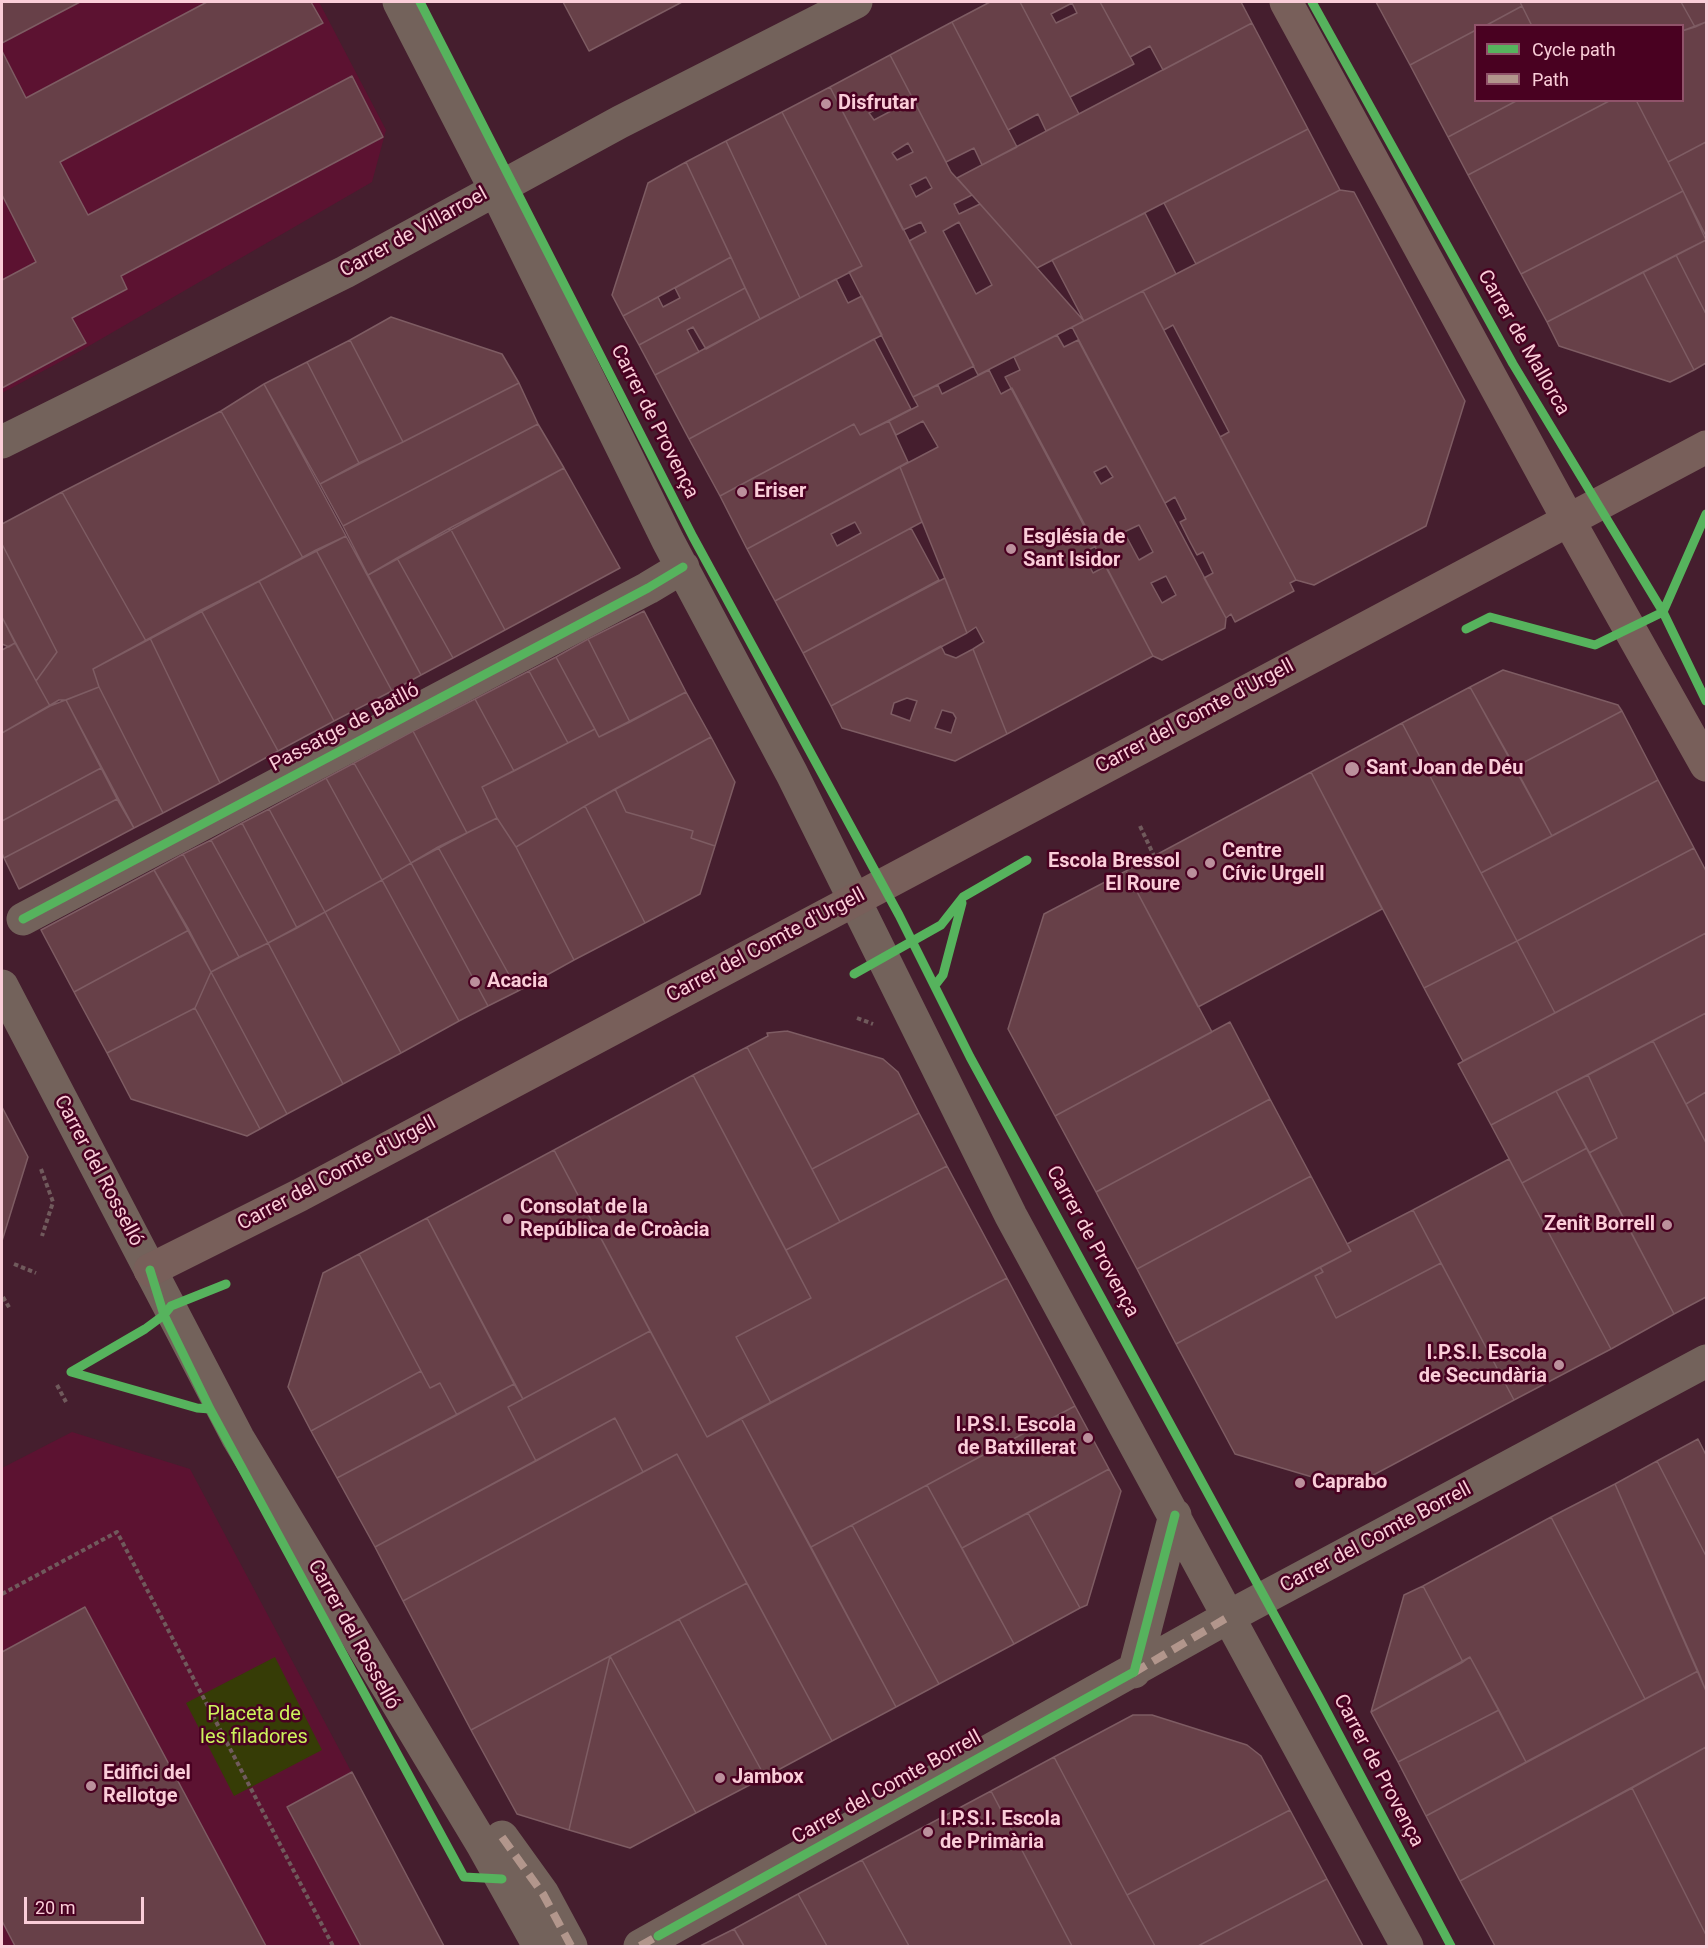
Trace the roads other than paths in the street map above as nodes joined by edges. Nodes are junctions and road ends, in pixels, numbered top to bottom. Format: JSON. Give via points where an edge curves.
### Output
{"nodes":[{"id":1,"x":399,"y":2,"type":"edge"},
{"id":2,"x":856,"y":2,"type":"edge"},
{"id":3,"x":1286,"y":2,"type":"edge"},
{"id":4,"x":495,"y":189,"type":"junction"},
{"id":5,"x":2,"y":442,"type":"edge"},
{"id":6,"x":1707,"y":447,"type":"edge"},
{"id":7,"x":1569,"y":521,"type":"junction"},
{"id":8,"x":683,"y":567,"type":"junction"},
{"id":9,"x":1707,"y":765,"type":"edge"},
{"id":10,"x":853,"y":899,"type":"junction"},
{"id":11,"x":23,"y":919,"type":"dead end"},
{"id":12,"x":2,"y":986,"type":"edge"},
{"id":13,"x":150,"y":1270,"type":"junction"},
{"id":14,"x":1707,"y":1361,"type":"edge"},
{"id":15,"x":1175,"y":1515,"type":"junction"},
{"id":16,"x":1230,"y":1616,"type":"junction"},
{"id":17,"x":1134,"y":1672,"type":"junction"},
{"id":18,"x":502,"y":1837,"type":"dead end"},
{"id":19,"x":651,"y":1943,"type":"edge"},
{"id":20,"x":539,"y":1947,"type":"edge"},
{"id":21,"x":571,"y":1947,"type":"edge"},
{"id":22,"x":1407,"y":1947,"type":"edge"}],
"edges":[{"from":1,"to":4,"type":"street","name":"Carrer de Provença"},
{"from":2,"to":4,"type":"street","name":"Carrer de Villarroel"},
{"from":3,"to":7,"type":"main road"},
{"from":4,"to":5,"type":"street","name":"Carrer de Villarroel","via":[[345,272]]},
{"from":4,"to":8,"type":"street","name":"Carrer de Provença"},
{"from":6,"to":7,"type":"main road","name":"Carrer del Comte d'Urgell"},
{"from":7,"to":9,"type":"main road"},
{"from":7,"to":10,"type":"main road","name":"Carrer del Comte d'Urgell"},
{"from":8,"to":10,"type":"street","name":"Carrer de Provença","via":[[769,728]]},
{"from":8,"to":11,"type":"street","name":"Passatge de Batlló"},
{"from":10,"to":13,"type":"main road","name":"Carrer del Comte d'Urgell","via":[[300,1195]]},
{"from":10,"to":15,"type":"street","name":"Carrer de Provença","via":[[1011,1216]]},
{"from":12,"to":13,"type":"street","name":"Carrer del Rosselló"},
{"from":13,"to":20,"type":"street","name":"Carrer del Rosselló","via":[[247,1453],[482,1844]]},
{"from":14,"to":16,"type":"street","name":"Carrer del Comte Borrell"},
{"from":15,"to":16,"type":"street","name":"Carrer de Provença"},
{"from":15,"to":17,"type":"street"},
{"from":16,"to":17,"type":"street","name":"Carrer del Comte Borrell"},
{"from":16,"to":22,"type":"street","name":"Carrer de Provença"},
{"from":17,"to":19,"type":"street","name":"Carrer del Comte Borrell"},
{"from":18,"to":21,"type":"street","via":[[543,1894]]}]}
